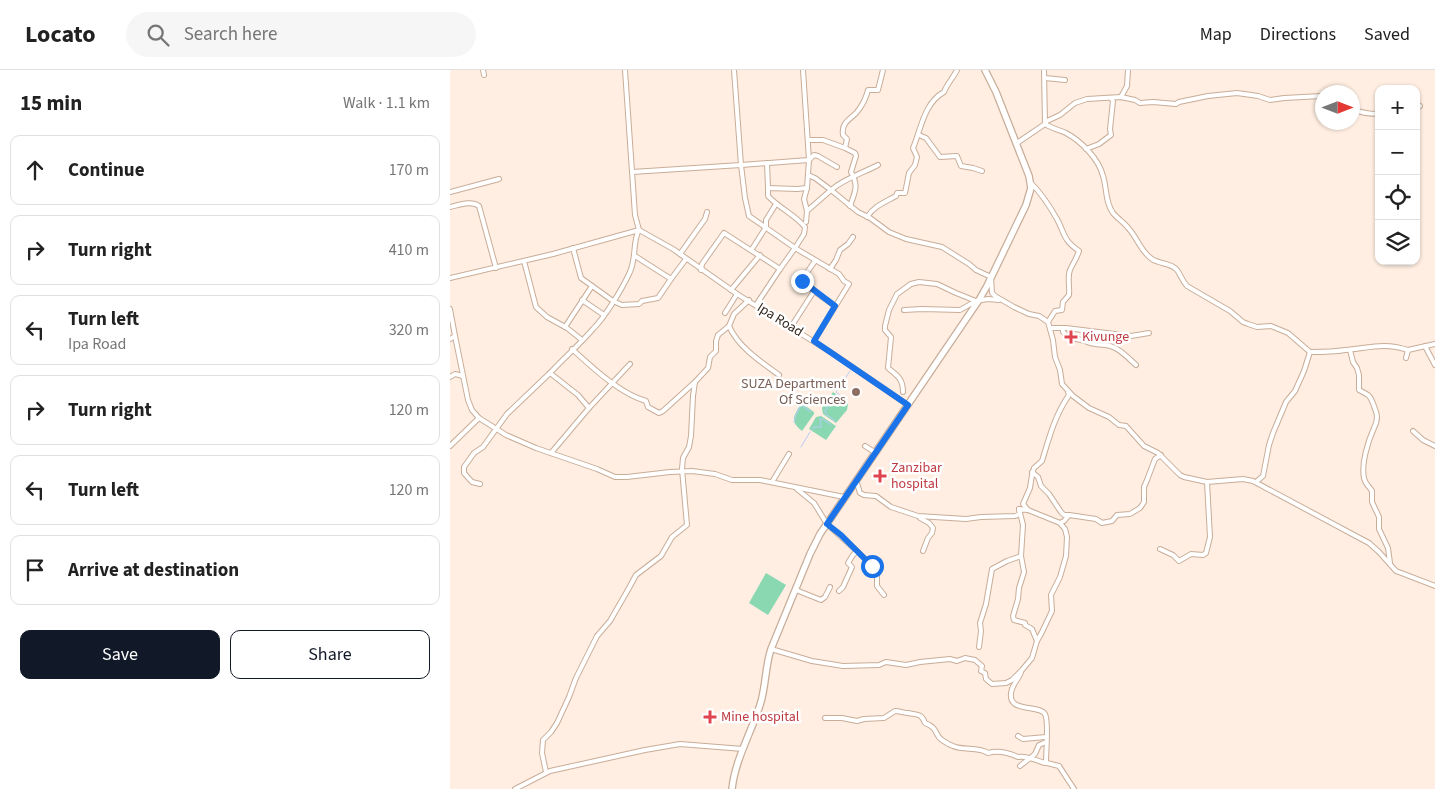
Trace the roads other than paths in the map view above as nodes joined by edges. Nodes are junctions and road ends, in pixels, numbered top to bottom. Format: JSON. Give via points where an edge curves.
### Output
{"nodes":[{"id":1,"x":626,"y":70,"type":"edge"},
{"id":2,"x":734,"y":70,"type":"edge"},
{"id":3,"x":803,"y":70,"type":"edge"},
{"id":4,"x":883,"y":70,"type":"edge"},
{"id":5,"x":957,"y":70,"type":"edge"},
{"id":6,"x":986,"y":70,"type":"edge"},
{"id":7,"x":1044,"y":70,"type":"edge"},
{"id":8,"x":1128,"y":70,"type":"edge"},
{"id":9,"x":1045,"y":78,"type":"junction"},
{"id":10,"x":1065,"y":80,"type":"dead end"},
{"id":11,"x":1315,"y":96,"type":"edge"},
{"id":12,"x":1121,"y":97,"type":"junction"},
{"id":13,"x":1111,"y":98,"type":"junction"},
{"id":14,"x":1360,"y":112,"type":"edge"},
{"id":15,"x":1375,"y":114,"type":"edge"},
{"id":16,"x":1045,"y":124,"type":"junction"},
{"id":17,"x":919,"y":135,"type":"junction"},
{"id":18,"x":808,"y":140,"type":"junction"},
{"id":19,"x":1016,"y":143,"type":"junction"},
{"id":20,"x":845,"y":148,"type":"junction"},
{"id":21,"x":1086,"y":149,"type":"junction"},
{"id":22,"x":809,"y":160,"type":"junction"},
{"id":23,"x":767,"y":163,"type":"junction"},
{"id":24,"x":741,"y":165,"type":"junction"},
{"id":25,"x":878,"y":165,"type":"dead end"},
{"id":26,"x":837,"y":167,"type":"dead end"},
{"id":27,"x":982,"y":171,"type":"dead end"},
{"id":28,"x":632,"y":172,"type":"junction"},
{"id":29,"x":808,"y":175,"type":"junction"},
{"id":30,"x":853,"y":176,"type":"junction"},
{"id":31,"x":499,"y":179,"type":"dead end"},
{"id":32,"x":1031,"y":183,"type":"junction"},
{"id":33,"x":768,"y":188,"type":"junction"},
{"id":34,"x":807,"y":188,"type":"junction"},
{"id":35,"x":831,"y":190,"type":"junction"},
{"id":36,"x":450,"y":192,"type":"edge"},
{"id":37,"x":776,"y":204,"type":"junction"},
{"id":38,"x":850,"y":206,"type":"junction"},
{"id":39,"x":450,"y":207,"type":"edge"},
{"id":40,"x":807,"y":211,"type":"junction"},
{"id":41,"x":707,"y":212,"type":"dead end"},
{"id":42,"x":867,"y":217,"type":"junction"},
{"id":43,"x":806,"y":222,"type":"dead end"},
{"id":44,"x":766,"y":227,"type":"junction"},
{"id":45,"x":640,"y":230,"type":"junction"},
{"id":46,"x":853,"y":237,"type":"dead end"},
{"id":47,"x":573,"y":248,"type":"junction"},
{"id":48,"x":795,"y":248,"type":"junction"},
{"id":49,"x":752,"y":249,"type":"junction"},
{"id":50,"x":680,"y":254,"type":"junction"},
{"id":51,"x":760,"y":255,"type":"junction"},
{"id":52,"x":635,"y":256,"type":"junction"},
{"id":53,"x":686,"y":259,"type":"junction"},
{"id":54,"x":524,"y":261,"type":"junction"},
{"id":55,"x":815,"y":261,"type":"junction"},
{"id":56,"x":496,"y":268,"type":"junction"},
{"id":57,"x":830,"y":268,"type":"junction"},
{"id":58,"x":780,"y":269,"type":"junction"},
{"id":59,"x":702,"y":270,"type":"junction"},
{"id":60,"x":992,"y":277,"type":"junction"},
{"id":61,"x":450,"y":278,"type":"edge"},
{"id":62,"x":671,"y":278,"type":"junction"},
{"id":63,"x":592,"y":286,"type":"junction"},
{"id":64,"x":731,"y":290,"type":"junction"},
{"id":65,"x":814,"y":291,"type":"junction"},
{"id":66,"x":736,"y":294,"type":"junction"},
{"id":67,"x":582,"y":300,"type":"junction"},
{"id":68,"x":749,"y":300,"type":"junction"},
{"id":69,"x":977,"y":300,"type":"junction"},
{"id":70,"x":613,"y":301,"type":"junction"},
{"id":71,"x":1004,"y":301,"type":"junction"},
{"id":72,"x":756,"y":305,"type":"junction"},
{"id":73,"x":835,"y":306,"type":"junction"},
{"id":74,"x":450,"y":309,"type":"edge"},
{"id":75,"x":904,"y":310,"type":"dead end"},
{"id":76,"x":725,"y":313,"type":"dead end"},
{"id":77,"x":604,"y":315,"type":"junction"},
{"id":78,"x":1048,"y":322,"type":"junction"},
{"id":79,"x":729,"y":326,"type":"junction"},
{"id":80,"x":564,"y":327,"type":"junction"},
{"id":81,"x":791,"y":327,"type":"junction"},
{"id":82,"x":452,"y":328,"type":"edge"},
{"id":83,"x":1050,"y":328,"type":"junction"},
{"id":84,"x":1062,"y":328,"type":"junction"},
{"id":85,"x":1088,"y":331,"type":"junction"},
{"id":86,"x":1149,"y":333,"type":"dead end"},
{"id":87,"x":452,"y":337,"type":"edge"},
{"id":88,"x":582,"y":340,"type":"junction"},
{"id":89,"x":814,"y":341,"type":"junction"},
{"id":90,"x":1085,"y":341,"type":"junction"},
{"id":91,"x":1435,"y":344,"type":"edge"},
{"id":92,"x":1425,"y":346,"type":"junction"},
{"id":93,"x":572,"y":349,"type":"junction"},
{"id":94,"x":1350,"y":350,"type":"junction"},
{"id":95,"x":1408,"y":350,"type":"junction"},
{"id":96,"x":1310,"y":352,"type":"junction"},
{"id":97,"x":1406,"y":358,"type":"dead end"},
{"id":98,"x":630,"y":364,"type":"dead end"},
{"id":99,"x":1136,"y":365,"type":"dead end"},
{"id":100,"x":1435,"y":365,"type":"edge"},
{"id":101,"x":550,"y":373,"type":"junction"},
{"id":102,"x":779,"y":375,"type":"dead end"},
{"id":103,"x":463,"y":376,"type":"junction"},
{"id":104,"x":450,"y":377,"type":"edge"},
{"id":105,"x":695,"y":382,"type":"junction"},
{"id":106,"x":612,"y":383,"type":"junction"},
{"id":107,"x":1066,"y":388,"type":"junction"},
{"id":108,"x":903,"y":392,"type":"dead end"},
{"id":109,"x":908,"y":405,"type":"junction"},
{"id":110,"x":589,"y":408,"type":"junction"},
{"id":111,"x":479,"y":418,"type":"junction"},
{"id":112,"x":497,"y":429,"type":"junction"},
{"id":113,"x":1413,"y":431,"type":"dead end"},
{"id":114,"x":450,"y":446,"type":"edge"},
{"id":115,"x":865,"y":446,"type":"dead end"},
{"id":116,"x":1435,"y":446,"type":"edge"},
{"id":117,"x":551,"y":453,"type":"junction"},
{"id":118,"x":876,"y":453,"type":"junction"},
{"id":119,"x":789,"y":454,"type":"dead end"},
{"id":120,"x":1161,"y":455,"type":"junction"},
{"id":121,"x":682,"y":472,"type":"junction"},
{"id":122,"x":1032,"y":472,"type":"junction"},
{"id":123,"x":1263,"y":476,"type":"junction"},
{"id":124,"x":856,"y":480,"type":"junction"},
{"id":125,"x":772,"y":482,"type":"junction"},
{"id":126,"x":1207,"y":482,"type":"junction"},
{"id":127,"x":1256,"y":482,"type":"junction"},
{"id":128,"x":480,"y":484,"type":"dead end"},
{"id":129,"x":796,"y":488,"type":"junction"},
{"id":130,"x":1267,"y":488,"type":"junction"},
{"id":131,"x":850,"y":489,"type":"junction"},
{"id":132,"x":860,"y":492,"type":"junction"},
{"id":133,"x":844,"y":497,"type":"junction"},
{"id":134,"x":1019,"y":509,"type":"junction"},
{"id":135,"x":1028,"y":510,"type":"junction"},
{"id":136,"x":1069,"y":515,"type":"junction"},
{"id":137,"x":918,"y":516,"type":"junction"},
{"id":138,"x":1060,"y":523,"type":"junction"},
{"id":139,"x":827,"y":524,"type":"junction"},
{"id":140,"x":1160,"y":549,"type":"dead end"},
{"id":141,"x":857,"y":551,"type":"junction"},
{"id":142,"x":923,"y":551,"type":"dead end"},
{"id":143,"x":1021,"y":556,"type":"junction"},
{"id":144,"x":1391,"y":565,"type":"junction"},
{"id":145,"x":1435,"y":586,"type":"edge"},
{"id":146,"x":830,"y":587,"type":"dead end"},
{"id":147,"x":796,"y":590,"type":"junction"},
{"id":148,"x":839,"y":591,"type":"dead end"},
{"id":149,"x":884,"y":595,"type":"dead end"},
{"id":150,"x":1037,"y":641,"type":"junction"},
{"id":151,"x":979,"y":647,"type":"dead end"},
{"id":152,"x":770,"y":648,"type":"junction"},
{"id":153,"x":1022,"y":670,"type":"junction"},
{"id":154,"x":825,"y":718,"type":"dead end"},
{"id":155,"x":1018,"y":736,"type":"dead end"},
{"id":156,"x":1046,"y":739,"type":"junction"},
{"id":157,"x":743,"y":749,"type":"junction"},
{"id":158,"x":1030,"y":758,"type":"junction"},
{"id":159,"x":1046,"y":763,"type":"dead end"},
{"id":160,"x":1020,"y":766,"type":"dead end"},
{"id":161,"x":546,"y":772,"type":"junction"},
{"id":162,"x":515,"y":789,"type":"edge"},
{"id":163,"x":732,"y":789,"type":"edge"},
{"id":164,"x":1074,"y":789,"type":"edge"}],
"edges":[{"from":1,"to":28,"type":"street"},
{"from":2,"to":24,"type":"street"},
{"from":3,"to":18,"type":"street"},
{"from":4,"to":20,"type":"street","via":[[878,90],[868,90],[857,112],[843,126],[843,135],[847,139]]},
{"from":5,"to":17,"type":"street","via":[[944,92],[927,110]]},
{"from":6,"to":19,"type":"main road"},
{"from":7,"to":9,"type":"street"},
{"from":8,"to":12,"type":"street","via":[[1127,86]]},
{"from":9,"to":10,"type":"street"},
{"from":9,"to":16,"type":"street"},
{"from":11,"to":12,"type":"street","via":[[1270,100],[1236,93],[1176,104],[1140,103]]},
{"from":12,"to":13,"type":"street"},
{"from":13,"to":16,"type":"street","via":[[1075,103]]},
{"from":13,"to":21,"type":"street","via":[[1111,135]]},
{"from":14,"to":15,"type":"street"},
{"from":16,"to":19,"type":"street"},
{"from":16,"to":21,"type":"street","via":[[1068,135]]},
{"from":17,"to":27,"type":"street","via":[[926,138],[940,158],[956,156],[961,166]]},
{"from":17,"to":42,"type":"street","via":[[913,148],[917,157],[909,173],[905,193],[897,193]]},
{"from":18,"to":20,"type":"street","via":[[822,140]]},
{"from":18,"to":22,"type":"street"},
{"from":19,"to":32,"type":"main road"},
{"from":20,"to":30,"type":"street","via":[[856,156],[851,172]]},
{"from":21,"to":96,"type":"street","via":[[1102,172],[1109,207],[1153,260],[1172,266],[1187,286],[1230,310],[1243,322],[1258,327],[1271,326],[1288,333]]},
{"from":22,"to":23,"type":"street"},
{"from":22,"to":26,"type":"street","via":[[815,156]]},
{"from":22,"to":29,"type":"street"},
{"from":23,"to":24,"type":"street"},
{"from":23,"to":33,"type":"street"},
{"from":24,"to":28,"type":"street"},
{"from":24,"to":44,"type":"street","via":[[749,216]]},
{"from":25,"to":30,"type":"street"},
{"from":28,"to":45,"type":"street","via":[[635,215]]},
{"from":29,"to":34,"type":"street"},
{"from":29,"to":35,"type":"street"},
{"from":30,"to":35,"type":"street"},
{"from":30,"to":38,"type":"street","via":[[856,187]]},
{"from":31,"to":36,"type":"street"},
{"from":32,"to":60,"type":"main road","via":[[1026,204]]},
{"from":32,"to":78,"type":"street","via":[[1043,195],[1067,242],[1079,251],[1069,273],[1069,294],[1062,310],[1054,311]]},
{"from":33,"to":34,"type":"street"},
{"from":33,"to":37,"type":"street","via":[[768,196]]},
{"from":34,"to":40,"type":"street","via":[[804,199]]},
{"from":35,"to":38,"type":"street"},
{"from":35,"to":40,"type":"street"},
{"from":37,"to":44,"type":"street","via":[[766,220]]},
{"from":37,"to":48,"type":"street","via":[[795,216],[804,227],[804,234]]},
{"from":38,"to":42,"type":"street"},
{"from":39,"to":56,"type":"street","via":[[471,203],[479,206]]},
{"from":40,"to":43,"type":"street"},
{"from":41,"to":50,"type":"street"},
{"from":42,"to":60,"type":"street","via":[[899,237],[942,247]]},
{"from":44,"to":48,"type":"street"},
{"from":44,"to":49,"type":"street"},
{"from":45,"to":47,"type":"street"},
{"from":45,"to":50,"type":"street","name":"Ipa Road"},
{"from":45,"to":52,"type":"street","via":[[636,235]]},
{"from":46,"to":57,"type":"street","via":[[840,250]]},
{"from":47,"to":54,"type":"street"},
{"from":47,"to":63,"type":"street","via":[[581,278]]},
{"from":48,"to":55,"type":"street"},
{"from":48,"to":58,"type":"street"},
{"from":49,"to":51,"type":"street"},
{"from":49,"to":59,"type":"street","via":[[724,233],[702,264]]},
{"from":50,"to":53,"type":"street","name":"Ipa Road"},
{"from":51,"to":58,"type":"street"},
{"from":51,"to":64,"type":"street"},
{"from":52,"to":62,"type":"street"},
{"from":52,"to":70,"type":"street","via":[[629,274]]},
{"from":53,"to":59,"type":"street","name":"Ipa Road"},
{"from":53,"to":62,"type":"street"},
{"from":54,"to":56,"type":"street"},
{"from":54,"to":80,"type":"street","via":[[536,307]]},
{"from":55,"to":57,"type":"street"},
{"from":55,"to":65,"type":"street","via":[[802,281]]},
{"from":56,"to":61,"type":"street"},
{"from":57,"to":73,"type":"street","via":[[850,284]]},
{"from":58,"to":72,"type":"street"},
{"from":59,"to":64,"type":"street","name":"Ipa Road"},
{"from":60,"to":69,"type":"main road"},
{"from":60,"to":71,"type":"street","via":[[992,292]]},
{"from":62,"to":70,"type":"street","via":[[658,298],[622,306]]},
{"from":63,"to":67,"type":"street"},
{"from":63,"to":70,"type":"street"},
{"from":64,"to":66,"type":"street","name":"Ipa Road"},
{"from":65,"to":73,"type":"street"},
{"from":65,"to":81,"type":"street"},
{"from":66,"to":68,"type":"street","name":"Ipa Road"},
{"from":66,"to":76,"type":"street"},
{"from":67,"to":77,"type":"street"},
{"from":67,"to":80,"type":"street"},
{"from":68,"to":72,"type":"street","name":"Ipa Road"},
{"from":68,"to":79,"type":"street","via":[[734,314]]},
{"from":69,"to":71,"type":"street"},
{"from":69,"to":75,"type":"street","via":[[960,310]]},
{"from":69,"to":108,"type":"street","via":[[941,285],[919,282],[897,294],[888,310],[885,330],[890,337],[888,368],[900,379]]},
{"from":69,"to":109,"type":"main road"},
{"from":70,"to":77,"type":"street"},
{"from":71,"to":78,"type":"street"},
{"from":72,"to":81,"type":"street","name":"Ipa Road"},
{"from":73,"to":89,"type":"street"},
{"from":74,"to":82,"type":"street"},
{"from":77,"to":88,"type":"street"},
{"from":78,"to":83,"type":"street"},
{"from":79,"to":102,"type":"street","via":[[734,336]]},
{"from":79,"to":105,"type":"street","via":[[718,335],[716,351],[710,357],[708,368]]},
{"from":80,"to":88,"type":"street"},
{"from":81,"to":89,"type":"street","name":"Ipa Road"},
{"from":82,"to":87,"type":"street"},
{"from":83,"to":84,"type":"street"},
{"from":83,"to":107,"type":"street","via":[[1062,384]]},
{"from":84,"to":85,"type":"street"},
{"from":84,"to":90,"type":"street","via":[[1068,337]]},
{"from":85,"to":86,"type":"street","via":[[1131,336]]},
{"from":85,"to":90,"type":"street"},
{"from":87,"to":103,"type":"street"},
{"from":88,"to":93,"type":"street"},
{"from":89,"to":109,"type":"street","name":"Ipa Road"},
{"from":90,"to":99,"type":"street","via":[[1114,348]]},
{"from":91,"to":92,"type":"street"},
{"from":92,"to":95,"type":"street"},
{"from":92,"to":100,"type":"street"},
{"from":93,"to":101,"type":"street"},
{"from":93,"to":106,"type":"street"},
{"from":94,"to":95,"type":"street","via":[[1383,345]]},
{"from":94,"to":96,"type":"street"},
{"from":94,"to":144,"type":"street","via":[[1357,368],[1359,390],[1369,395],[1377,411],[1376,424],[1364,458],[1364,476],[1372,491],[1372,502]]},
{"from":95,"to":97,"type":"street"},
{"from":96,"to":123,"type":"street","via":[[1295,391],[1286,402],[1273,433]]},
{"from":98,"to":106,"type":"street"},
{"from":101,"to":110,"type":"street"},
{"from":101,"to":112,"type":"street","via":[[507,414]]},
{"from":103,"to":104,"type":"street","via":[[454,374]]},
{"from":103,"to":111,"type":"street","via":[[469,405]]},
{"from":105,"to":106,"type":"street","via":[[659,413],[648,407],[646,401],[633,397]]},
{"from":105,"to":121,"type":"street","via":[[691,436],[682,458]]},
{"from":106,"to":110,"type":"street"},
{"from":107,"to":120,"type":"street","via":[[1089,408],[1126,426],[1144,446]]},
{"from":107,"to":122,"type":"street","via":[[1069,395],[1055,418],[1042,461]]},
{"from":109,"to":118,"type":"main road"},
{"from":110,"to":117,"type":"street"},
{"from":111,"to":112,"type":"street"},
{"from":111,"to":114,"type":"street"},
{"from":112,"to":117,"type":"street","via":[[515,440]]},
{"from":112,"to":128,"type":"street","via":[[464,467],[472,482]]},
{"from":113,"to":116,"type":"street"},
{"from":115,"to":118,"type":"street"},
{"from":117,"to":121,"type":"street","via":[[615,477]]},
{"from":118,"to":124,"type":"main road"},
{"from":119,"to":125,"type":"street"},
{"from":120,"to":126,"type":"street","via":[[1180,475]]},
{"from":120,"to":136,"type":"street","via":[[1155,459],[1144,488],[1144,502],[1136,511],[1117,515],[1112,521],[1102,523]]},
{"from":121,"to":125,"type":"street"},
{"from":121,"to":161,"type":"street","via":[[687,525],[672,537],[661,556],[636,575],[610,621],[597,636],[557,723],[543,740]]},
{"from":122,"to":135,"type":"street","via":[[1030,488],[1022,504]]},
{"from":122,"to":136,"type":"street","via":[[1061,512]]},
{"from":123,"to":127,"type":"street"},
{"from":123,"to":130,"type":"street"},
{"from":124,"to":131,"type":"main road"},
{"from":124,"to":132,"type":"street"},
{"from":125,"to":129,"type":"street"},
{"from":126,"to":127,"type":"street"},
{"from":126,"to":140,"type":"street","via":[[1210,537],[1206,553],[1191,554],[1179,560]]},
{"from":127,"to":130,"type":"street"},
{"from":129,"to":133,"type":"street"},
{"from":129,"to":139,"type":"street","via":[[814,503]]},
{"from":130,"to":144,"type":"street","via":[[1364,540]]},
{"from":131,"to":132,"type":"street"},
{"from":131,"to":133,"type":"main road"},
{"from":132,"to":137,"type":"street"},
{"from":133,"to":139,"type":"main road"},
{"from":134,"to":135,"type":"street"},
{"from":134,"to":137,"type":"street","via":[[1020,514],[1015,516],[966,519]]},
{"from":134,"to":143,"type":"street","via":[[1023,525]]},
{"from":135,"to":138,"type":"street"},
{"from":136,"to":138,"type":"street"},
{"from":137,"to":142,"type":"street","via":[[933,528]]},
{"from":138,"to":150,"type":"street","via":[[1068,537],[1066,556],[1050,596],[1052,611]]},
{"from":139,"to":141,"type":"street"},
{"from":139,"to":147,"type":"main road"},
{"from":141,"to":148,"type":"street","via":[[848,563],[852,567]]},
{"from":141,"to":149,"type":"street","via":[[877,571],[877,586]]},
{"from":143,"to":150,"type":"street","via":[[1024,572],[1014,620],[1032,629]]},
{"from":143,"to":151,"type":"street","via":[[992,569],[980,623]]},
{"from":144,"to":145,"type":"street","via":[[1396,571]]},
{"from":146,"to":147,"type":"street","via":[[821,600]]},
{"from":147,"to":152,"type":"main road"},
{"from":150,"to":153,"type":"street","via":[[1032,658]]},
{"from":152,"to":153,"type":"street","via":[[812,661],[843,666],[972,659],[981,664],[981,671],[986,673],[986,679],[992,684],[1006,683]]},
{"from":152,"to":157,"type":"main road","via":[[760,704]]},
{"from":153,"to":156,"type":"street","via":[[1012,689],[1012,699],[1016,705],[1042,711]]},
{"from":154,"to":158,"type":"street","via":[[857,721],[884,718],[895,711],[917,714],[951,746]]},
{"from":155,"to":156,"type":"street"},
{"from":156,"to":158,"type":"street"},
{"from":156,"to":164,"type":"street","via":[[1047,763],[1059,766]]},
{"from":157,"to":161,"type":"street","via":[[680,744]]},
{"from":157,"to":163,"type":"main road"},
{"from":158,"to":159,"type":"street"},
{"from":158,"to":160,"type":"street"},
{"from":161,"to":162,"type":"street"}]}
